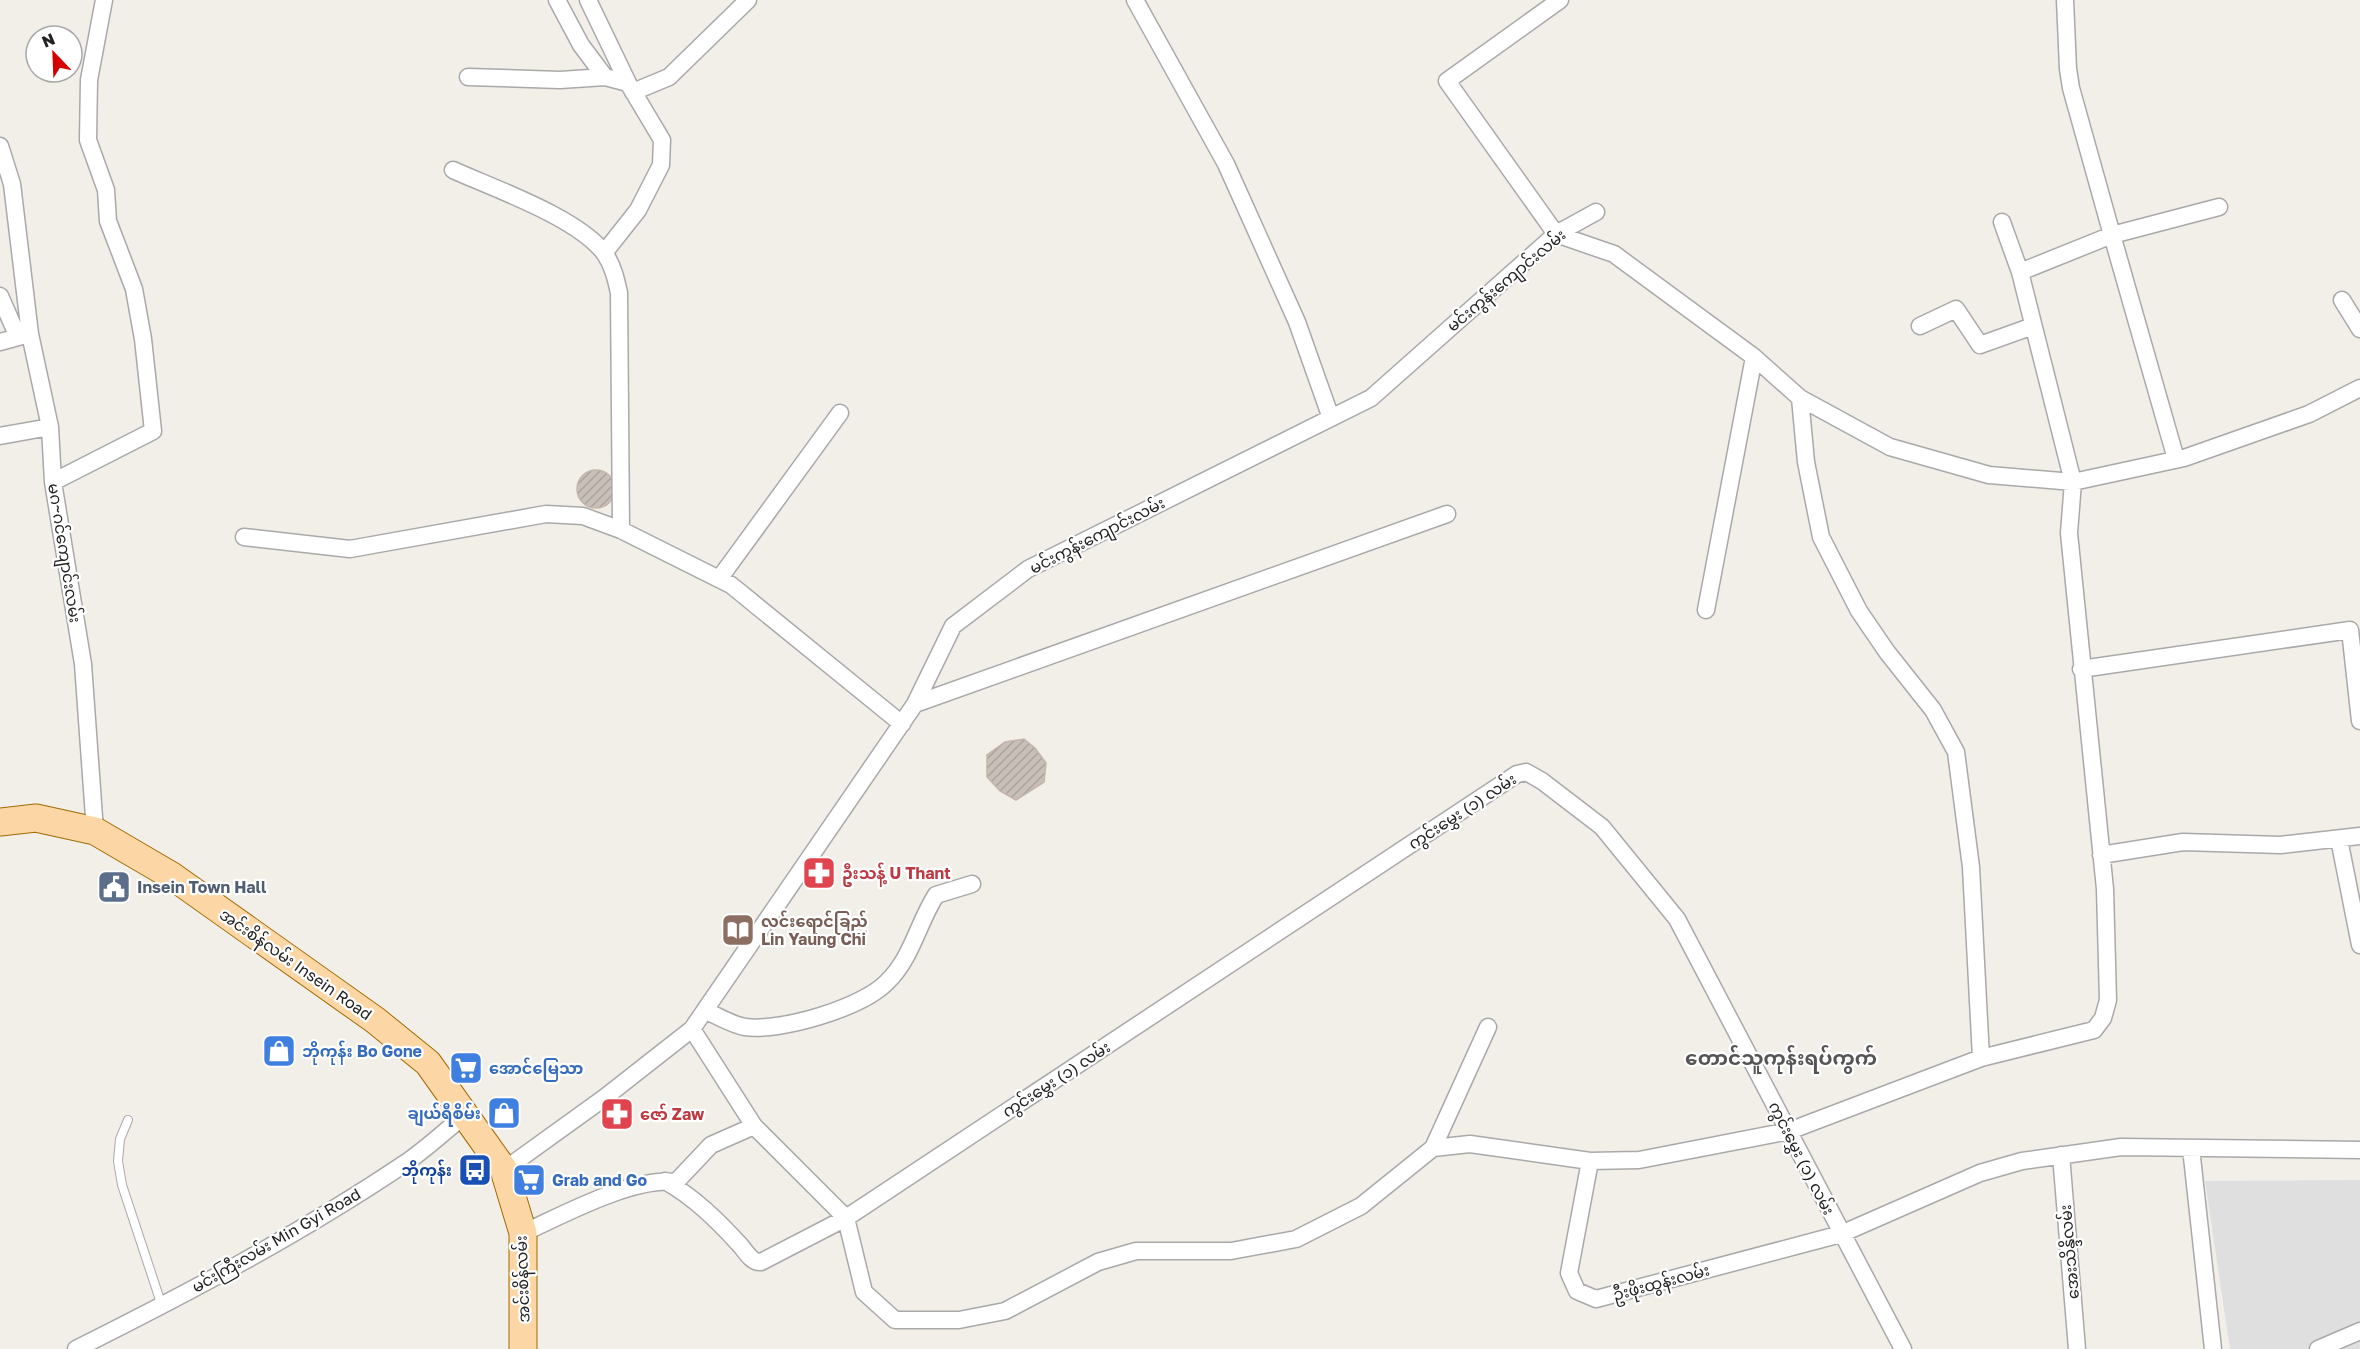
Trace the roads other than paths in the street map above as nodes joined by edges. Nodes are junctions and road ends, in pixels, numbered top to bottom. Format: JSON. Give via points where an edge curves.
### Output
{"nodes":[{"id":1,"x":104,"y":0,"type":"edge"},
{"id":2,"x":557,"y":0,"type":"edge"},
{"id":3,"x":588,"y":0,"type":"edge"},
{"id":4,"x":748,"y":0,"type":"edge"},
{"id":5,"x":1135,"y":0,"type":"edge"},
{"id":6,"x":1560,"y":0,"type":"edge"},
{"id":7,"x":2065,"y":0,"type":"edge"},
{"id":8,"x":468,"y":76,"type":"dead end"},
{"id":9,"x":605,"y":77,"type":"junction"},
{"id":10,"x":630,"y":88,"type":"junction"},
{"id":11,"x":0,"y":146,"type":"edge"},
{"id":12,"x":453,"y":170,"type":"dead end"},
{"id":13,"x":2219,"y":207,"type":"dead end"},
{"id":14,"x":1596,"y":212,"type":"dead end"},
{"id":15,"x":2002,"y":222,"type":"dead end"},
{"id":16,"x":1556,"y":234,"type":"junction"},
{"id":17,"x":2112,"y":235,"type":"junction"},
{"id":18,"x":604,"y":253,"type":"junction"},
{"id":19,"x":2020,"y":272,"type":"junction"},
{"id":20,"x":0,"y":296,"type":"edge"},
{"id":21,"x":2342,"y":300,"type":"dead end"},
{"id":22,"x":1920,"y":326,"type":"dead end"},
{"id":23,"x":2033,"y":326,"type":"junction"},
{"id":24,"x":2360,"y":329,"type":"edge"},
{"id":25,"x":24,"y":335,"type":"junction"},
{"id":26,"x":0,"y":342,"type":"edge"},
{"id":27,"x":1754,"y":357,"type":"junction"},
{"id":28,"x":2360,"y":388,"type":"edge"},
{"id":29,"x":1800,"y":398,"type":"junction"},
{"id":30,"x":840,"y":413,"type":"dead end"},
{"id":31,"x":1331,"y":418,"type":"junction"},
{"id":32,"x":50,"y":426,"type":"junction"},
{"id":33,"x":0,"y":436,"type":"edge"},
{"id":34,"x":2176,"y":459,"type":"junction"},
{"id":35,"x":53,"y":482,"type":"junction"},
{"id":36,"x":2073,"y":482,"type":"junction"},
{"id":37,"x":1447,"y":514,"type":"dead end"},
{"id":38,"x":621,"y":530,"type":"junction"},
{"id":39,"x":244,"y":537,"type":"dead end"},
{"id":40,"x":718,"y":579,"type":"junction"},
{"id":41,"x":1706,"y":610,"type":"dead end"},
{"id":42,"x":2355,"y":629,"type":"edge"},
{"id":43,"x":2081,"y":669,"type":"junction"},
{"id":44,"x":915,"y":704,"type":"junction"},
{"id":45,"x":2360,"y":715,"type":"edge"},
{"id":46,"x":902,"y":724,"type":"junction"},
{"id":47,"x":0,"y":822,"type":"edge"},
{"id":48,"x":95,"y":831,"type":"junction"},
{"id":49,"x":2360,"y":836,"type":"edge"},
{"id":50,"x":2339,"y":839,"type":"junction"},
{"id":51,"x":2101,"y":855,"type":"junction"},
{"id":52,"x":972,"y":884,"type":"dead end"},
{"id":53,"x":2360,"y":945,"type":"edge"},
{"id":54,"x":706,"y":1011,"type":"junction"},
{"id":55,"x":1488,"y":1027,"type":"dead end"},
{"id":56,"x":692,"y":1029,"type":"junction"},
{"id":57,"x":1981,"y":1058,"type":"junction"},
{"id":58,"x":465,"y":1115,"type":"junction"},
{"id":59,"x":128,"y":1120,"type":"dead end"},
{"id":60,"x":754,"y":1126,"type":"junction"},
{"id":61,"x":1789,"y":1131,"type":"junction"},
{"id":62,"x":1433,"y":1148,"type":"junction"},
{"id":63,"x":2191,"y":1148,"type":"junction"},
{"id":64,"x":2360,"y":1150,"type":"edge"},
{"id":65,"x":2061,"y":1155,"type":"junction"},
{"id":66,"x":1590,"y":1161,"type":"junction"},
{"id":67,"x":504,"y":1170,"type":"junction"},
{"id":68,"x":664,"y":1181,"type":"junction"},
{"id":69,"x":846,"y":1218,"type":"junction"},
{"id":70,"x":523,"y":1233,"type":"junction"},
{"id":71,"x":1841,"y":1234,"type":"junction"},
{"id":72,"x":162,"y":1306,"type":"junction"},
{"id":73,"x":2360,"y":1331,"type":"edge"},
{"id":74,"x":76,"y":1349,"type":"edge"},
{"id":75,"x":523,"y":1349,"type":"edge"},
{"id":76,"x":1903,"y":1349,"type":"edge"},
{"id":77,"x":2078,"y":1349,"type":"edge"},
{"id":78,"x":2213,"y":1349,"type":"edge"},
{"id":79,"x":2318,"y":1349,"type":"edge"}],
"edges":[{"from":1,"to":35,"type":"street","via":[[89,80],[88,140],[106,190],[108,221],[134,289],[153,431]]},
{"from":2,"to":9,"type":"street","via":[[581,45]]},
{"from":3,"to":10,"type":"street"},
{"from":4,"to":10,"type":"street","via":[[669,77]]},
{"from":5,"to":31,"type":"street","via":[[1226,164],[1297,322]]},
{"from":6,"to":16,"type":"street","via":[[1447,81]]},
{"from":7,"to":17,"type":"street","via":[[2071,88]]},
{"from":8,"to":9,"type":"street","via":[[560,80]]},
{"from":9,"to":10,"type":"street"},
{"from":10,"to":18,"type":"street","via":[[662,140],[661,165],[638,210]]},
{"from":11,"to":25,"type":"street","via":[[12,184]]},
{"from":12,"to":18,"type":"street","via":[[563,220]]},
{"from":13,"to":17,"type":"street"},
{"from":14,"to":16,"type":"street","name":"မင်းကွန်းကျောင်းလမ်း"},
{"from":15,"to":19,"type":"street"},
{"from":16,"to":27,"type":"street","via":[[1614,254]]},
{"from":16,"to":31,"type":"street","name":"မင်းကွန်းကျောင်းလမ်း","via":[[1371,398]]},
{"from":17,"to":19,"type":"street"},
{"from":17,"to":34,"type":"street"},
{"from":18,"to":38,"type":"street","via":[[619,293]]},
{"from":19,"to":23,"type":"street"},
{"from":20,"to":25,"type":"street","name":"မဂ~ဂင်ကျောင်းလမ်း"},
{"from":21,"to":24,"type":"street"},
{"from":22,"to":23,"type":"street","via":[[1956,309],[1980,345]]},
{"from":23,"to":36,"type":"street"},
{"from":25,"to":26,"type":"street"},
{"from":25,"to":32,"type":"street","name":"မဂ~ဂင်ကျောင်းလမ်း"},
{"from":27,"to":29,"type":"street"},
{"from":27,"to":41,"type":"street"},
{"from":28,"to":34,"type":"street","via":[[2309,414]]},
{"from":29,"to":36,"type":"street","via":[[1890,447],[1989,475]]},
{"from":29,"to":57,"type":"street","via":[[1806,462],[1821,537],[1859,611],[1933,710],[1956,752],[1971,867]]},
{"from":30,"to":40,"type":"street"},
{"from":31,"to":44,"type":"street","name":"မင်းကွန်းကျောင်းလမ်း","via":[[1028,569],[953,626]]},
{"from":32,"to":33,"type":"street"},
{"from":32,"to":35,"type":"street","name":"မဂ~ဂင်ကျောင်းလမ်း"},
{"from":34,"to":36,"type":"street"},
{"from":35,"to":48,"type":"street","name":"မဂ~ဂင်ကျောင်းလမ်း","via":[[83,664]]},
{"from":36,"to":43,"type":"street","via":[[2069,533]]},
{"from":37,"to":44,"type":"street"},
{"from":38,"to":39,"type":"street","via":[[583,516],[546,514],[350,549]]},
{"from":38,"to":40,"type":"street"},
{"from":40,"to":46,"type":"street","via":[[731,585]]},
{"from":42,"to":43,"type":"street"},
{"from":42,"to":45,"type":"street"},
{"from":43,"to":51,"type":"street"},
{"from":44,"to":46,"type":"street","name":"မင်းကွန်းကျောင်းလမ်း"},
{"from":46,"to":54,"type":"street","name":"မင်းကွန်းကျောင်းလမ်း"},
{"from":47,"to":48,"type":"main road","name":"အင်းစိန်လမ်း Insein Road","via":[[36,818]]},
{"from":48,"to":58,"type":"main road","name":"အင်းစိန်လမ်း Insein Road","via":[[172,876],[375,1020],[428,1063]]},
{"from":49,"to":50,"type":"street"},
{"from":50,"to":51,"type":"street","via":[[2280,845],[2183,842]]},
{"from":50,"to":53,"type":"street"},
{"from":51,"to":57,"type":"street","via":[[2108,1000],[2103,1018],[2094,1030]]},
{"from":52,"to":54,"type":"street","via":[[936,895],[911,950],[887,983],[856,1002],[767,1027],[743,1027]]},
{"from":54,"to":56,"type":"street","name":"မင်းကွန်းကျောင်းလမ်း"},
{"from":55,"to":62,"type":"street"},
{"from":56,"to":60,"type":"street"},
{"from":56,"to":67,"type":"street","name":"မင်းကွန်းကျောင်းလမ်း"},
{"from":57,"to":61,"type":"street"},
{"from":58,"to":67,"type":"main road","name":"အင်းစိန်လမ်း"},
{"from":58,"to":72,"type":"street","name":"မင်းကြီးလမ်း Min Gyi Road","via":[[387,1175]]},
{"from":59,"to":72,"type":"lane","via":[[120,1139],[122,1185]]},
{"from":60,"to":68,"type":"street","via":[[711,1145],[676,1182]]},
{"from":60,"to":69,"type":"street"},
{"from":61,"to":66,"type":"street","via":[[1639,1160]]},
{"from":61,"to":69,"type":"street","name":"ကွင်းမွှေး (၁) လမ်း","via":[[1677,919],[1602,827],[1526,772],[1517,774]]},
{"from":61,"to":71,"type":"street","name":"ကွင်းမွှေး (၁) လမ်း"},
{"from":62,"to":66,"type":"street","via":[[1470,1144]]},
{"from":62,"to":69,"type":"street","via":[[1361,1206],[1296,1239],[1231,1251],[1136,1251],[1098,1262],[1005,1311],[959,1320],[895,1320],[864,1292]]},
{"from":63,"to":64,"type":"street","name":"ဦးဖိုးထွန်းလမ်း"},
{"from":63,"to":65,"type":"street","name":"ဦးဖိုးထွန်းလမ်း","via":[[2121,1147]]},
{"from":63,"to":78,"type":"street"},
{"from":65,"to":71,"type":"street","name":"ဦးဖိုးထွန်းလမ်း","via":[[1980,1173]]},
{"from":65,"to":77,"type":"street","name":"အေးသိန္ဒိလမ်း"},
{"from":66,"to":71,"type":"street","name":"ဦးဖိုးထွန်းလမ်း","via":[[1569,1273],[1577,1291],[1596,1299]]},
{"from":67,"to":70,"type":"main road","name":"အင်းစိန်လမ်း"},
{"from":68,"to":69,"type":"street","via":[[684,1192],[757,1263]]},
{"from":68,"to":70,"type":"street","via":[[604,1197]]},
{"from":70,"to":75,"type":"main road","name":"အင်းစိန်လမ်း"},
{"from":71,"to":76,"type":"street","name":"ကွင်းမွှေး (၁) လမ်း"},
{"from":72,"to":74,"type":"street","name":"မင်းကြီးလမ်း Min Gyi Road"},
{"from":73,"to":79,"type":"street"}]}
